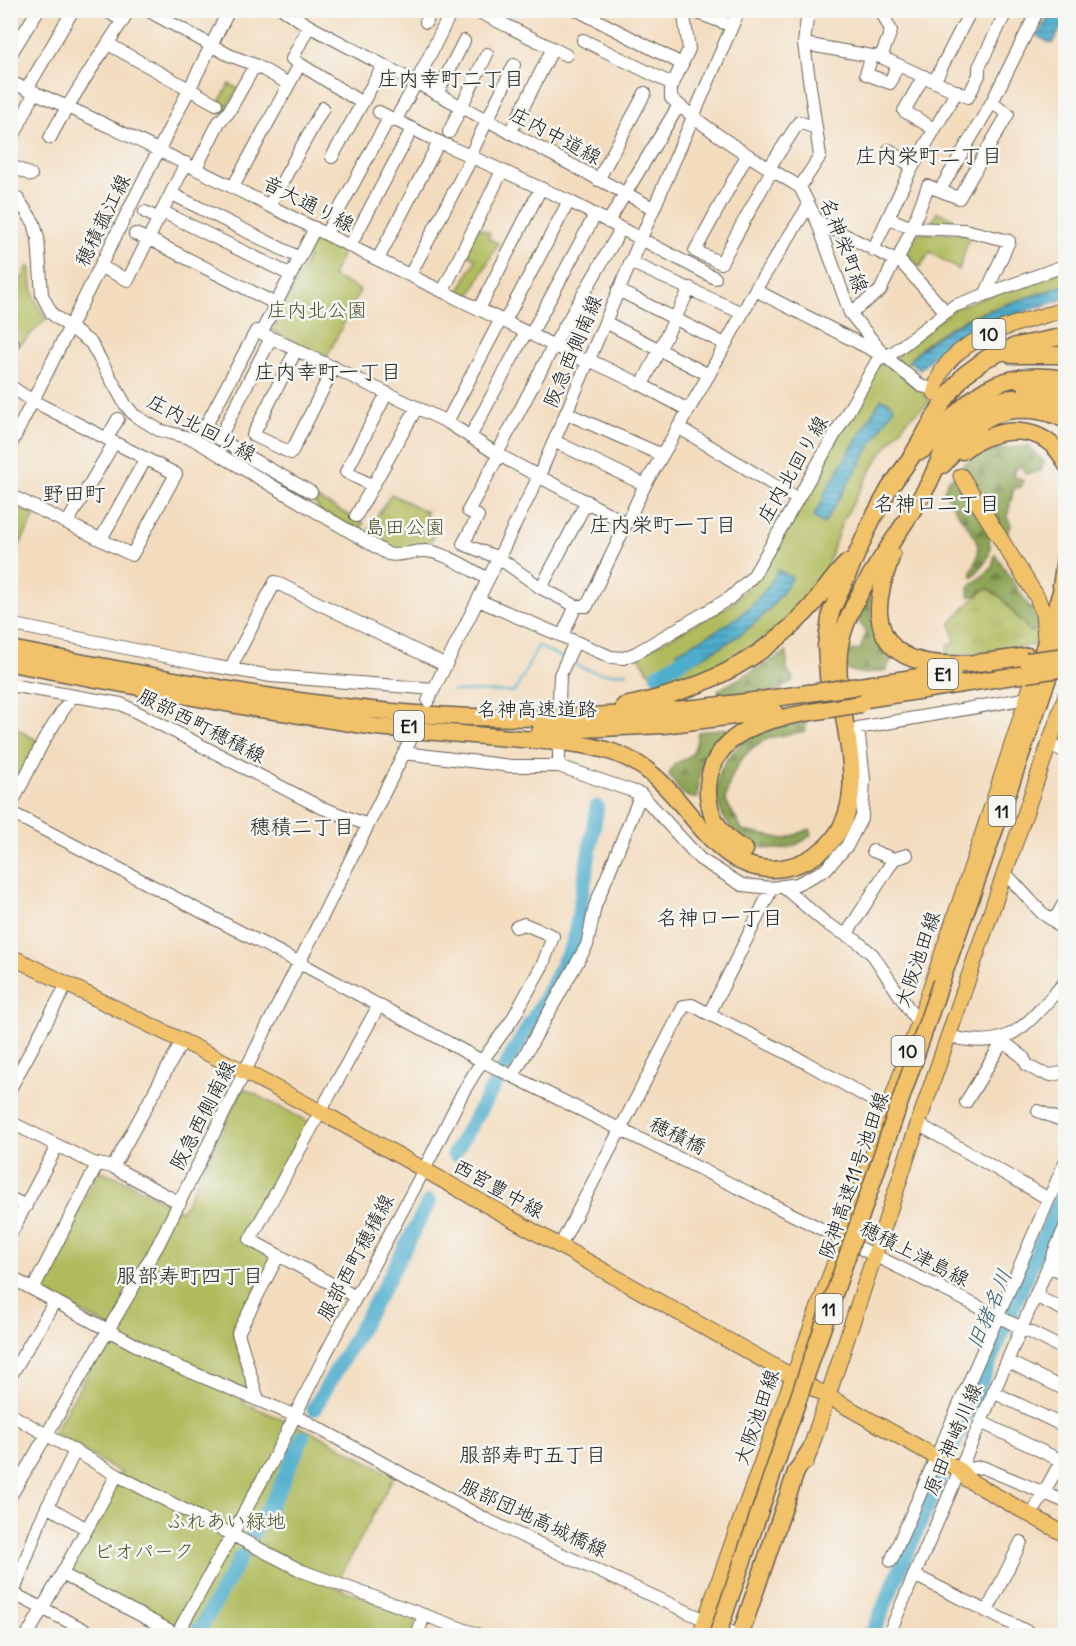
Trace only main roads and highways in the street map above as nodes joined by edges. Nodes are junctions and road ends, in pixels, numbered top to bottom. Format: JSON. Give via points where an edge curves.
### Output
{"nodes":[{"id":1,"x":1065,"y":309,"type":"edge"},
{"id":2,"x":1065,"y":336,"type":"edge"},
{"id":3,"x":1065,"y":355,"type":"edge"},
{"id":4,"x":979,"y":363,"type":"junction"},
{"id":5,"x":1065,"y":379,"type":"edge"},
{"id":6,"x":935,"y":391,"type":"road end"},
{"id":7,"x":1065,"y":393,"type":"edge"},
{"id":8,"x":967,"y":402,"type":"junction"},
{"id":9,"x":1065,"y":407,"type":"edge"},
{"id":10,"x":1065,"y":420,"type":"edge"},
{"id":11,"x":912,"y":456,"type":"junction"},
{"id":12,"x":945,"y":464,"type":"junction"},
{"id":13,"x":1065,"y":464,"type":"edge"},
{"id":14,"x":961,"y":476,"type":"dead end"},
{"id":15,"x":929,"y":482,"type":"junction"},
{"id":16,"x":899,"y":533,"type":"junction"},
{"id":17,"x":1065,"y":552,"type":"edge"},
{"id":18,"x":855,"y":555,"type":"junction"},
{"id":19,"x":1065,"y":575,"type":"edge"},
{"id":20,"x":1059,"y":596,"type":"junction"},
{"id":21,"x":1065,"y":620,"type":"edge"},
{"id":22,"x":1064,"y":643,"type":"edge"},
{"id":23,"x":10,"y":649,"type":"edge"},
{"id":24,"x":1031,"y":660,"type":"junction"},
{"id":25,"x":1065,"y":660,"type":"edge"},
{"id":26,"x":10,"y":663,"type":"edge"},
{"id":27,"x":1065,"y":668,"type":"edge"},
{"id":28,"x":1065,"y":695,"type":"edge"},
{"id":29,"x":860,"y":696,"type":"junction"},
{"id":30,"x":811,"y":704,"type":"junction"},
{"id":31,"x":379,"y":710,"type":"junction"},
{"id":32,"x":294,"y":714,"type":"junction"},
{"id":33,"x":10,"y":956,"type":"edge"},
{"id":34,"x":946,"y":984,"type":"junction"},
{"id":35,"x":792,"y":1376,"type":"junction"},
{"id":36,"x":828,"y":1396,"type":"junction"},
{"id":37,"x":810,"y":1450,"type":"junction"},
{"id":38,"x":960,"y":1470,"type":"junction"},
{"id":39,"x":752,"y":1491,"type":"junction"},
{"id":40,"x":1065,"y":1523,"type":"edge"},
{"id":41,"x":1046,"y":1524,"type":"junction"},
{"id":42,"x":1065,"y":1535,"type":"edge"},
{"id":43,"x":1065,"y":1544,"type":"edge"},
{"id":44,"x":706,"y":1628,"type":"edge"},
{"id":45,"x":700,"y":1635,"type":"edge"},
{"id":46,"x":717,"y":1635,"type":"edge"},
{"id":47,"x":729,"y":1635,"type":"edge"},
{"id":48,"x":740,"y":1635,"type":"edge"},
{"id":49,"x":748,"y":1635,"type":"edge"}],
"edges":[{"from":1,"to":6,"type":"main road","number":"10","via":[[972,341],[947,364]]},
{"from":2,"to":4,"type":"highway","via":[[1006,349]]},
{"from":3,"to":4,"type":"highway","via":[[1012,355]]},
{"from":4,"to":11,"type":"highway","via":[[949,393]]},
{"from":5,"to":8,"type":"highway","via":[[1016,379],[984,390]]},
{"from":7,"to":8,"type":"highway","via":[[1012,384]]},
{"from":8,"to":11,"type":"highway","via":[[927,447]]},
{"from":9,"to":15,"type":"highway","via":[[1016,397],[987,405],[954,432]]},
{"from":10,"to":12,"type":"highway","via":[[1030,410],[999,413],[972,430]]},
{"from":11,"to":18,"type":"highway","via":[[889,489]]},
{"from":12,"to":13,"type":"highway","via":[[985,437],[1015,432],[1033,434],[1048,442]]},
{"from":12,"to":15,"type":"highway"},
{"from":14,"to":24,"type":"main road","name":"大阪池田線","number":"10","via":[[1037,597],[1045,622]]},
{"from":15,"to":16,"type":"highway"},
{"from":16,"to":24,"type":"highway","via":[[879,604],[884,630],[894,645],[916,660],[934,664]]},
{"from":16,"to":32,"type":"highway","via":[[854,605],[840,646],[839,680],[851,772],[848,810],[831,841],[813,857],[791,866],[762,867],[735,858],[714,842],[654,775],[612,751],[570,742],[376,727]]},
{"from":17,"to":20,"type":"highway"},
{"from":18,"to":30,"type":"highway","via":[[826,634],[840,773],[834,817],[814,843],[797,853],[768,857],[741,849],[725,837],[713,819],[707,789],[712,767],[724,748],[744,731]]},
{"from":18,"to":31,"type":"highway","via":[[804,615],[767,647],[725,674],[676,694],[581,711]]},
{"from":19,"to":20,"type":"highway"},
{"from":20,"to":24,"type":"highway"},
{"from":21,"to":22,"type":"highway","name":"阪神高速11号池田線"},
{"from":22,"to":24,"type":"highway","name":"名神高速道路","number":"E1","bridge":true},
{"from":22,"to":34,"type":"highway","name":"阪神高速11号池田線","number":"11"},
{"from":23,"to":31,"type":"highway","name":"名神高速道路","number":"E1","via":[[264,695]]},
{"from":24,"to":27,"type":"highway","name":"名神高速道路","number":"E1","bridge":true},
{"from":24,"to":29,"type":"highway","name":"名神高速道路","number":"E1"},
{"from":24,"to":29,"type":"highway","name":"名神高速道路","number":"E1","via":[[954,685]]},
{"from":24,"to":35,"type":"main road","name":"大阪池田線","number":"10","via":[[1028,698],[843,1239]]},
{"from":25,"to":34,"type":"highway","name":"阪神高速11号池田線","number":"11"},
{"from":26,"to":32,"type":"highway","name":"名神高速道路","number":"E1"},
{"from":28,"to":36,"type":"main road","number":"10"},
{"from":29,"to":30,"type":"highway","name":"名神高速道路","number":"E1"},
{"from":30,"to":31,"type":"highway","name":"名神高速道路","number":"E1","via":[[579,717],[484,717]]},
{"from":30,"to":32,"type":"highway","name":"名神高速道路","number":"E1","via":[[663,725],[547,731],[423,727]]},
{"from":33,"to":35,"type":"main road","name":"西宮豊中線","via":[[321,1112]]},
{"from":34,"to":46,"type":"highway","name":"阪神高速11号池田線","number":"11","bridge":true},
{"from":34,"to":47,"type":"highway","name":"阪神高速11号池田線","number":"11"},
{"from":35,"to":36,"type":"main road","name":"西宮豊中線"},
{"from":35,"to":39,"type":"main road","name":"大阪池田線","number":"10"},
{"from":36,"to":37,"type":"main road","number":"10"},
{"from":36,"to":38,"type":"main road","name":"西宮豊中線"},
{"from":37,"to":48,"type":"highway","via":[[796,1472]]},
{"from":37,"to":49,"type":"main road","number":"10"},
{"from":38,"to":40,"type":"main road","name":"西宮豊中線","via":[[972,1471]]},
{"from":38,"to":41,"type":"main road","name":"西宮豊中線","via":[[968,1480]]},
{"from":39,"to":44,"type":"main road","name":"大阪池田線","number":"10"},
{"from":39,"to":44,"type":"highway","via":[[741,1539]]},
{"from":41,"to":42,"type":"main road","name":"西宮豊中線"},
{"from":41,"to":43,"type":"main road"},
{"from":44,"to":45,"type":"main road","name":"大阪池田線","number":"10"}]}
